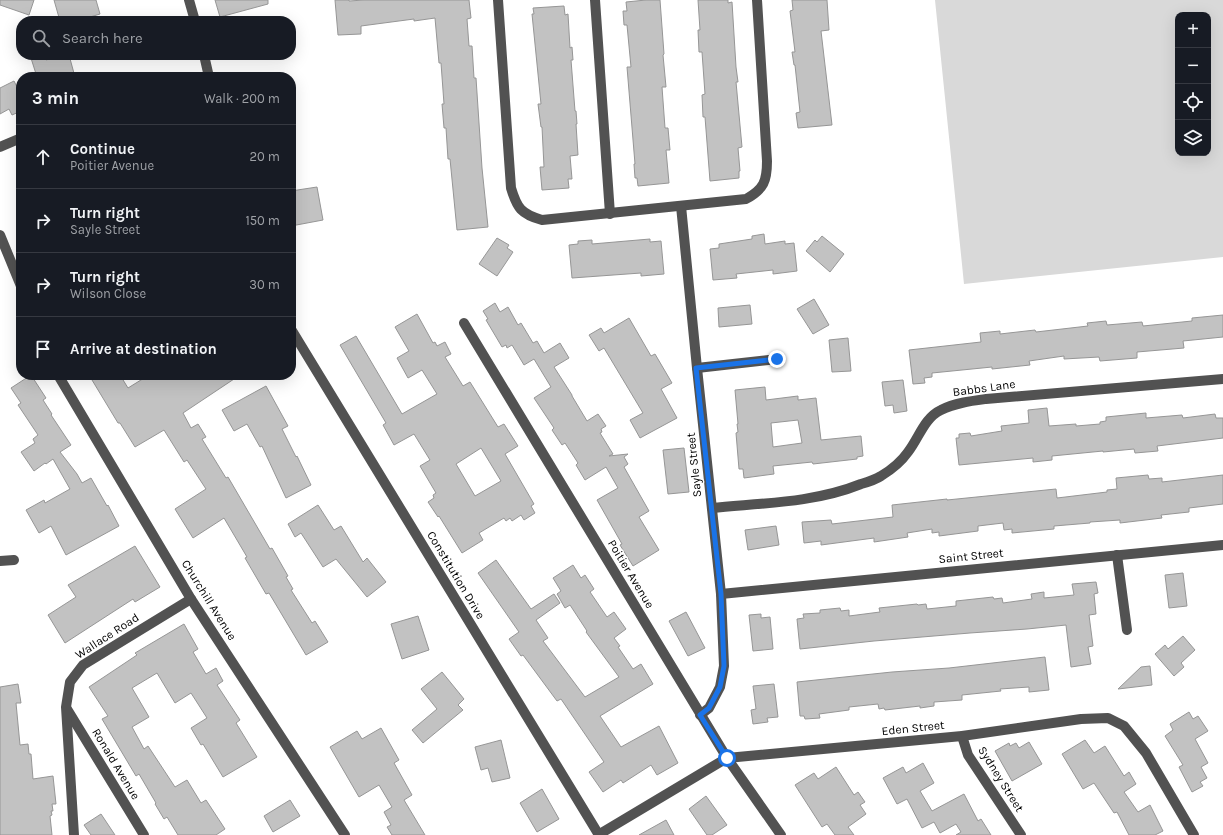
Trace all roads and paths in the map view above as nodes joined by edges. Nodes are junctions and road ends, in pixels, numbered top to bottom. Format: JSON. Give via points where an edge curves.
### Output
{"nodes":[{"id":1,"x":189,"y":0,"type":"edge"},
{"id":2,"x":498,"y":0,"type":"edge"},
{"id":3,"x":595,"y":0,"type":"edge"},
{"id":4,"x":756,"y":0,"type":"edge"},
{"id":5,"x":194,"y":16,"type":"edge"},
{"id":6,"x":205,"y":60,"type":"edge"},
{"id":7,"x":208,"y":72,"type":"edge"},
{"id":8,"x":16,"y":140,"type":"edge"},
{"id":9,"x":0,"y":147,"type":"edge"},
{"id":10,"x":681,"y":206,"type":"junction"},
{"id":11,"x":610,"y":214,"type":"junction"},
{"id":12,"x":0,"y":235,"type":"edge"},
{"id":13,"x":16,"y":273,"type":"edge"},
{"id":14,"x":464,"y":323,"type":"dead end"},
{"id":15,"x":296,"y":337,"type":"edge"},
{"id":16,"x":777,"y":359,"type":"dead end"},
{"id":17,"x":696,"y":368,"type":"junction"},
{"id":18,"x":1223,"y":379,"type":"edge"},
{"id":19,"x":61,"y":380,"type":"edge"},
{"id":20,"x":712,"y":508,"type":"junction"},
{"id":21,"x":1223,"y":545,"type":"edge"},
{"id":22,"x":1117,"y":555,"type":"junction"},
{"id":23,"x":14,"y":560,"type":"dead end"},
{"id":24,"x":0,"y":561,"type":"edge"},
{"id":25,"x":721,"y":594,"type":"junction"},
{"id":26,"x":192,"y":599,"type":"junction"},
{"id":27,"x":1127,"y":630,"type":"dead end"},
{"id":28,"x":66,"y":707,"type":"junction"},
{"id":29,"x":700,"y":715,"type":"junction"},
{"id":30,"x":962,"y":736,"type":"junction"},
{"id":31,"x":727,"y":758,"type":"junction"},
{"id":32,"x":1193,"y":833,"type":"edge"},
{"id":33,"x":74,"y":835,"type":"edge"},
{"id":34,"x":144,"y":835,"type":"edge"},
{"id":35,"x":345,"y":835,"type":"edge"},
{"id":36,"x":598,"y":835,"type":"edge"},
{"id":37,"x":781,"y":835,"type":"edge"},
{"id":38,"x":1021,"y":835,"type":"edge"}],
"edges":[{"from":1,"to":5,"type":"street"},
{"from":2,"to":11,"type":"street","via":[[511,188],[516,202],[530,217],[542,220]]},
{"from":3,"to":11,"type":"street"},
{"from":4,"to":10,"type":"street","via":[[767,176],[756,194],[746,199]]},
{"from":6,"to":7,"type":"street"},
{"from":8,"to":9,"type":"street"},
{"from":10,"to":11,"type":"street"},
{"from":10,"to":17,"type":"street","name":"Sayle Street"},
{"from":12,"to":13,"type":"street"},
{"from":14,"to":29,"type":"street","name":"Poitier Avenue"},
{"from":15,"to":36,"type":"street","name":"Constitution Drive"},
{"from":16,"to":17,"type":"street"},
{"from":17,"to":20,"type":"street","name":"Sayle Street"},
{"from":18,"to":20,"type":"street","name":"Babbs Lane","via":[[986,399],[957,404],[940,410],[930,419],[908,452],[880,477],[846,490],[810,499]]},
{"from":19,"to":26,"type":"street","name":"Churchill Avenue"},
{"from":20,"to":25,"type":"street","name":"Sayle Street"},
{"from":21,"to":22,"type":"street","name":"Saint Street"},
{"from":22,"to":25,"type":"street","name":"Saint Street"},
{"from":22,"to":27,"type":"street"},
{"from":23,"to":24,"type":"street"},
{"from":25,"to":29,"type":"street","name":"Sayle Street","via":[[724,666],[720,687],[709,708]]},
{"from":26,"to":28,"type":"street","name":"Wallace Road","via":[[83,664],[70,682]]},
{"from":26,"to":35,"type":"street","name":"Churchill Avenue"},
{"from":28,"to":33,"type":"street","name":"Wallace Road"},
{"from":28,"to":34,"type":"street","name":"Ronald Avenue"},
{"from":29,"to":31,"type":"street","name":"Poitier Avenue"},
{"from":30,"to":31,"type":"street","name":"Eden Street"},
{"from":30,"to":32,"type":"street","name":"Eden Street","via":[[1081,719],[1108,718],[1124,726],[1146,754]]},
{"from":30,"to":38,"type":"street","name":"Sydney Street","via":[[968,754]]},
{"from":31,"to":36,"type":"street","name":"Eden Street"},
{"from":31,"to":37,"type":"street","name":"Poitier Avenue"}]}
